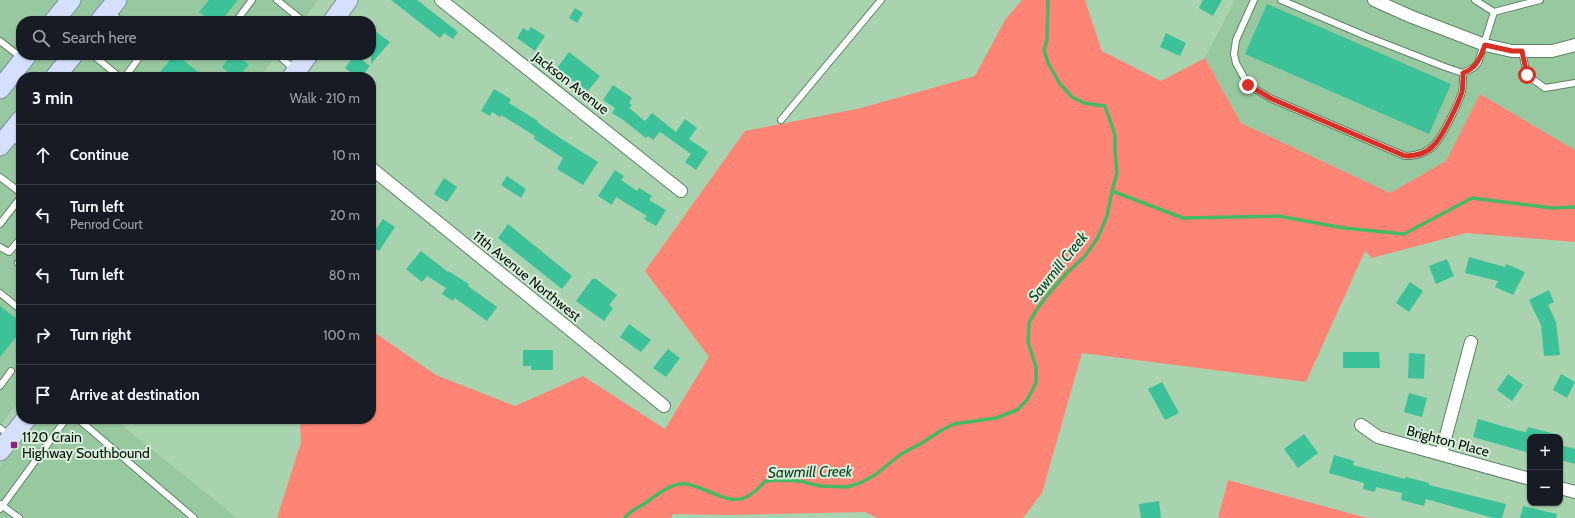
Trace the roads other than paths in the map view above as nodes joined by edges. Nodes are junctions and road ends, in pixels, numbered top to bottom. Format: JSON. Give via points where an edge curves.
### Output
{"nodes":[{"id":1,"x":71,"y":0,"type":"edge"},
{"id":2,"x":252,"y":0,"type":"edge"},
{"id":3,"x":277,"y":0,"type":"edge"},
{"id":4,"x":348,"y":0,"type":"edge"},
{"id":5,"x":441,"y":0,"type":"edge"},
{"id":6,"x":881,"y":0,"type":"edge"},
{"id":7,"x":1254,"y":0,"type":"edge"},
{"id":8,"x":1281,"y":0,"type":"edge"},
{"id":9,"x":1374,"y":0,"type":"edge"},
{"id":10,"x":1474,"y":0,"type":"edge"},
{"id":11,"x":1540,"y":0,"type":"edge"},
{"id":12,"x":1494,"y":12,"type":"junction"},
{"id":13,"x":58,"y":16,"type":"edge"},
{"id":14,"x":240,"y":16,"type":"edge"},
{"id":15,"x":297,"y":16,"type":"edge"},
{"id":16,"x":337,"y":16,"type":"edge"},
{"id":17,"x":0,"y":41,"type":"edge"},
{"id":18,"x":1485,"y":45,"type":"junction"},
{"id":19,"x":1575,"y":45,"type":"edge"},
{"id":20,"x":16,"y":51,"type":"edge"},
{"id":21,"x":1522,"y":51,"type":"junction"},
{"id":22,"x":23,"y":60,"type":"edge"},
{"id":23,"x":69,"y":60,"type":"edge"},
{"id":24,"x":99,"y":60,"type":"edge"},
{"id":25,"x":137,"y":60,"type":"edge"},
{"id":26,"x":282,"y":60,"type":"edge"},
{"id":27,"x":304,"y":60,"type":"edge"},
{"id":28,"x":59,"y":72,"type":"edge"},
{"id":29,"x":114,"y":72,"type":"edge"},
{"id":30,"x":129,"y":72,"type":"edge"},
{"id":31,"x":292,"y":72,"type":"edge"},
{"id":32,"x":295,"y":72,"type":"edge"},
{"id":33,"x":1463,"y":73,"type":"junction"},
{"id":34,"x":1575,"y":83,"type":"edge"},
{"id":35,"x":0,"y":89,"type":"edge"},
{"id":36,"x":781,"y":120,"type":"dead end"},
{"id":37,"x":16,"y":130,"type":"edge"},
{"id":38,"x":10,"y":142,"type":"edge"},
{"id":39,"x":376,"y":172,"type":"edge"},
{"id":40,"x":0,"y":177,"type":"edge"},
{"id":41,"x":16,"y":189,"type":"edge"},
{"id":42,"x":681,"y":191,"type":"dead end"},
{"id":43,"x":16,"y":203,"type":"edge"},
{"id":44,"x":0,"y":224,"type":"edge"},
{"id":45,"x":16,"y":244,"type":"edge"},
{"id":46,"x":0,"y":247,"type":"edge"},
{"id":47,"x":0,"y":293,"type":"edge"},
{"id":48,"x":16,"y":306,"type":"edge"},
{"id":49,"x":1471,"y":342,"type":"dead end"},
{"id":50,"x":11,"y":372,"type":"dead end"},
{"id":51,"x":0,"y":386,"type":"edge"},
{"id":52,"x":664,"y":406,"type":"dead end"},
{"id":53,"x":20,"y":424,"type":"edge"},
{"id":54,"x":62,"y":424,"type":"edge"},
{"id":55,"x":84,"y":424,"type":"edge"},
{"id":56,"x":1361,"y":426,"type":"dead end"},
{"id":57,"x":4,"y":439,"type":"edge"},
{"id":58,"x":1441,"y":454,"type":"junction"},
{"id":59,"x":1527,"y":478,"type":"edge"},
{"id":60,"x":1563,"y":489,"type":"edge"},
{"id":61,"x":1575,"y":492,"type":"edge"},
{"id":62,"x":1,"y":506,"type":"edge"},
{"id":63,"x":19,"y":518,"type":"edge"},
{"id":64,"x":194,"y":518,"type":"edge"}],
"edges":[{"from":1,"to":13,"type":"main road"},
{"from":2,"to":14,"type":"lane"},
{"from":3,"to":15,"type":"lane"},
{"from":4,"to":16,"type":"main road"},
{"from":5,"to":42,"type":"street","name":"Jackson Avenue"},
{"from":6,"to":36,"type":"lane"},
{"from":7,"to":33,"type":"lane","via":[[1236,40],[1234,54],[1248,85],[1272,99],[1405,156],[1414,156],[1434,145],[1460,97]]},
{"from":8,"to":33,"type":"lane","via":[[1375,40]]},
{"from":9,"to":18,"type":"street"},
{"from":10,"to":12,"type":"lane"},
{"from":11,"to":12,"type":"lane"},
{"from":12,"to":18,"type":"lane"},
{"from":17,"to":20,"type":"lane"},
{"from":18,"to":21,"type":"street"},
{"from":18,"to":33,"type":"lane","via":[[1478,63]]},
{"from":19,"to":21,"type":"street","via":[[1552,51]]},
{"from":21,"to":34,"type":"lane","via":[[1527,75],[1545,88]]},
{"from":22,"to":35,"type":"main road"},
{"from":23,"to":28,"type":"main road"},
{"from":24,"to":29,"type":"lane"},
{"from":25,"to":30,"type":"lane"},
{"from":26,"to":31,"type":"lane"},
{"from":27,"to":32,"type":"main road"},
{"from":37,"to":38,"type":"main road"},
{"from":39,"to":52,"type":"street","name":"11th Avenue Northwest"},
{"from":40,"to":41,"type":"lane"},
{"from":43,"to":44,"type":"lane"},
{"from":45,"to":46,"type":"lane","via":[[9,252]]},
{"from":47,"to":48,"type":"lane"},
{"from":49,"to":58,"type":"street"},
{"from":50,"to":51,"type":"lane"},
{"from":53,"to":57,"type":"main road"},
{"from":54,"to":62,"type":"lane"},
{"from":55,"to":64,"type":"lane"},
{"from":56,"to":58,"type":"street","name":"Brighton Place","via":[[1378,437]]},
{"from":58,"to":59,"type":"street","name":"Brighton Place"},
{"from":60,"to":61,"type":"street"},
{"from":62,"to":63,"type":"lane"}]}
